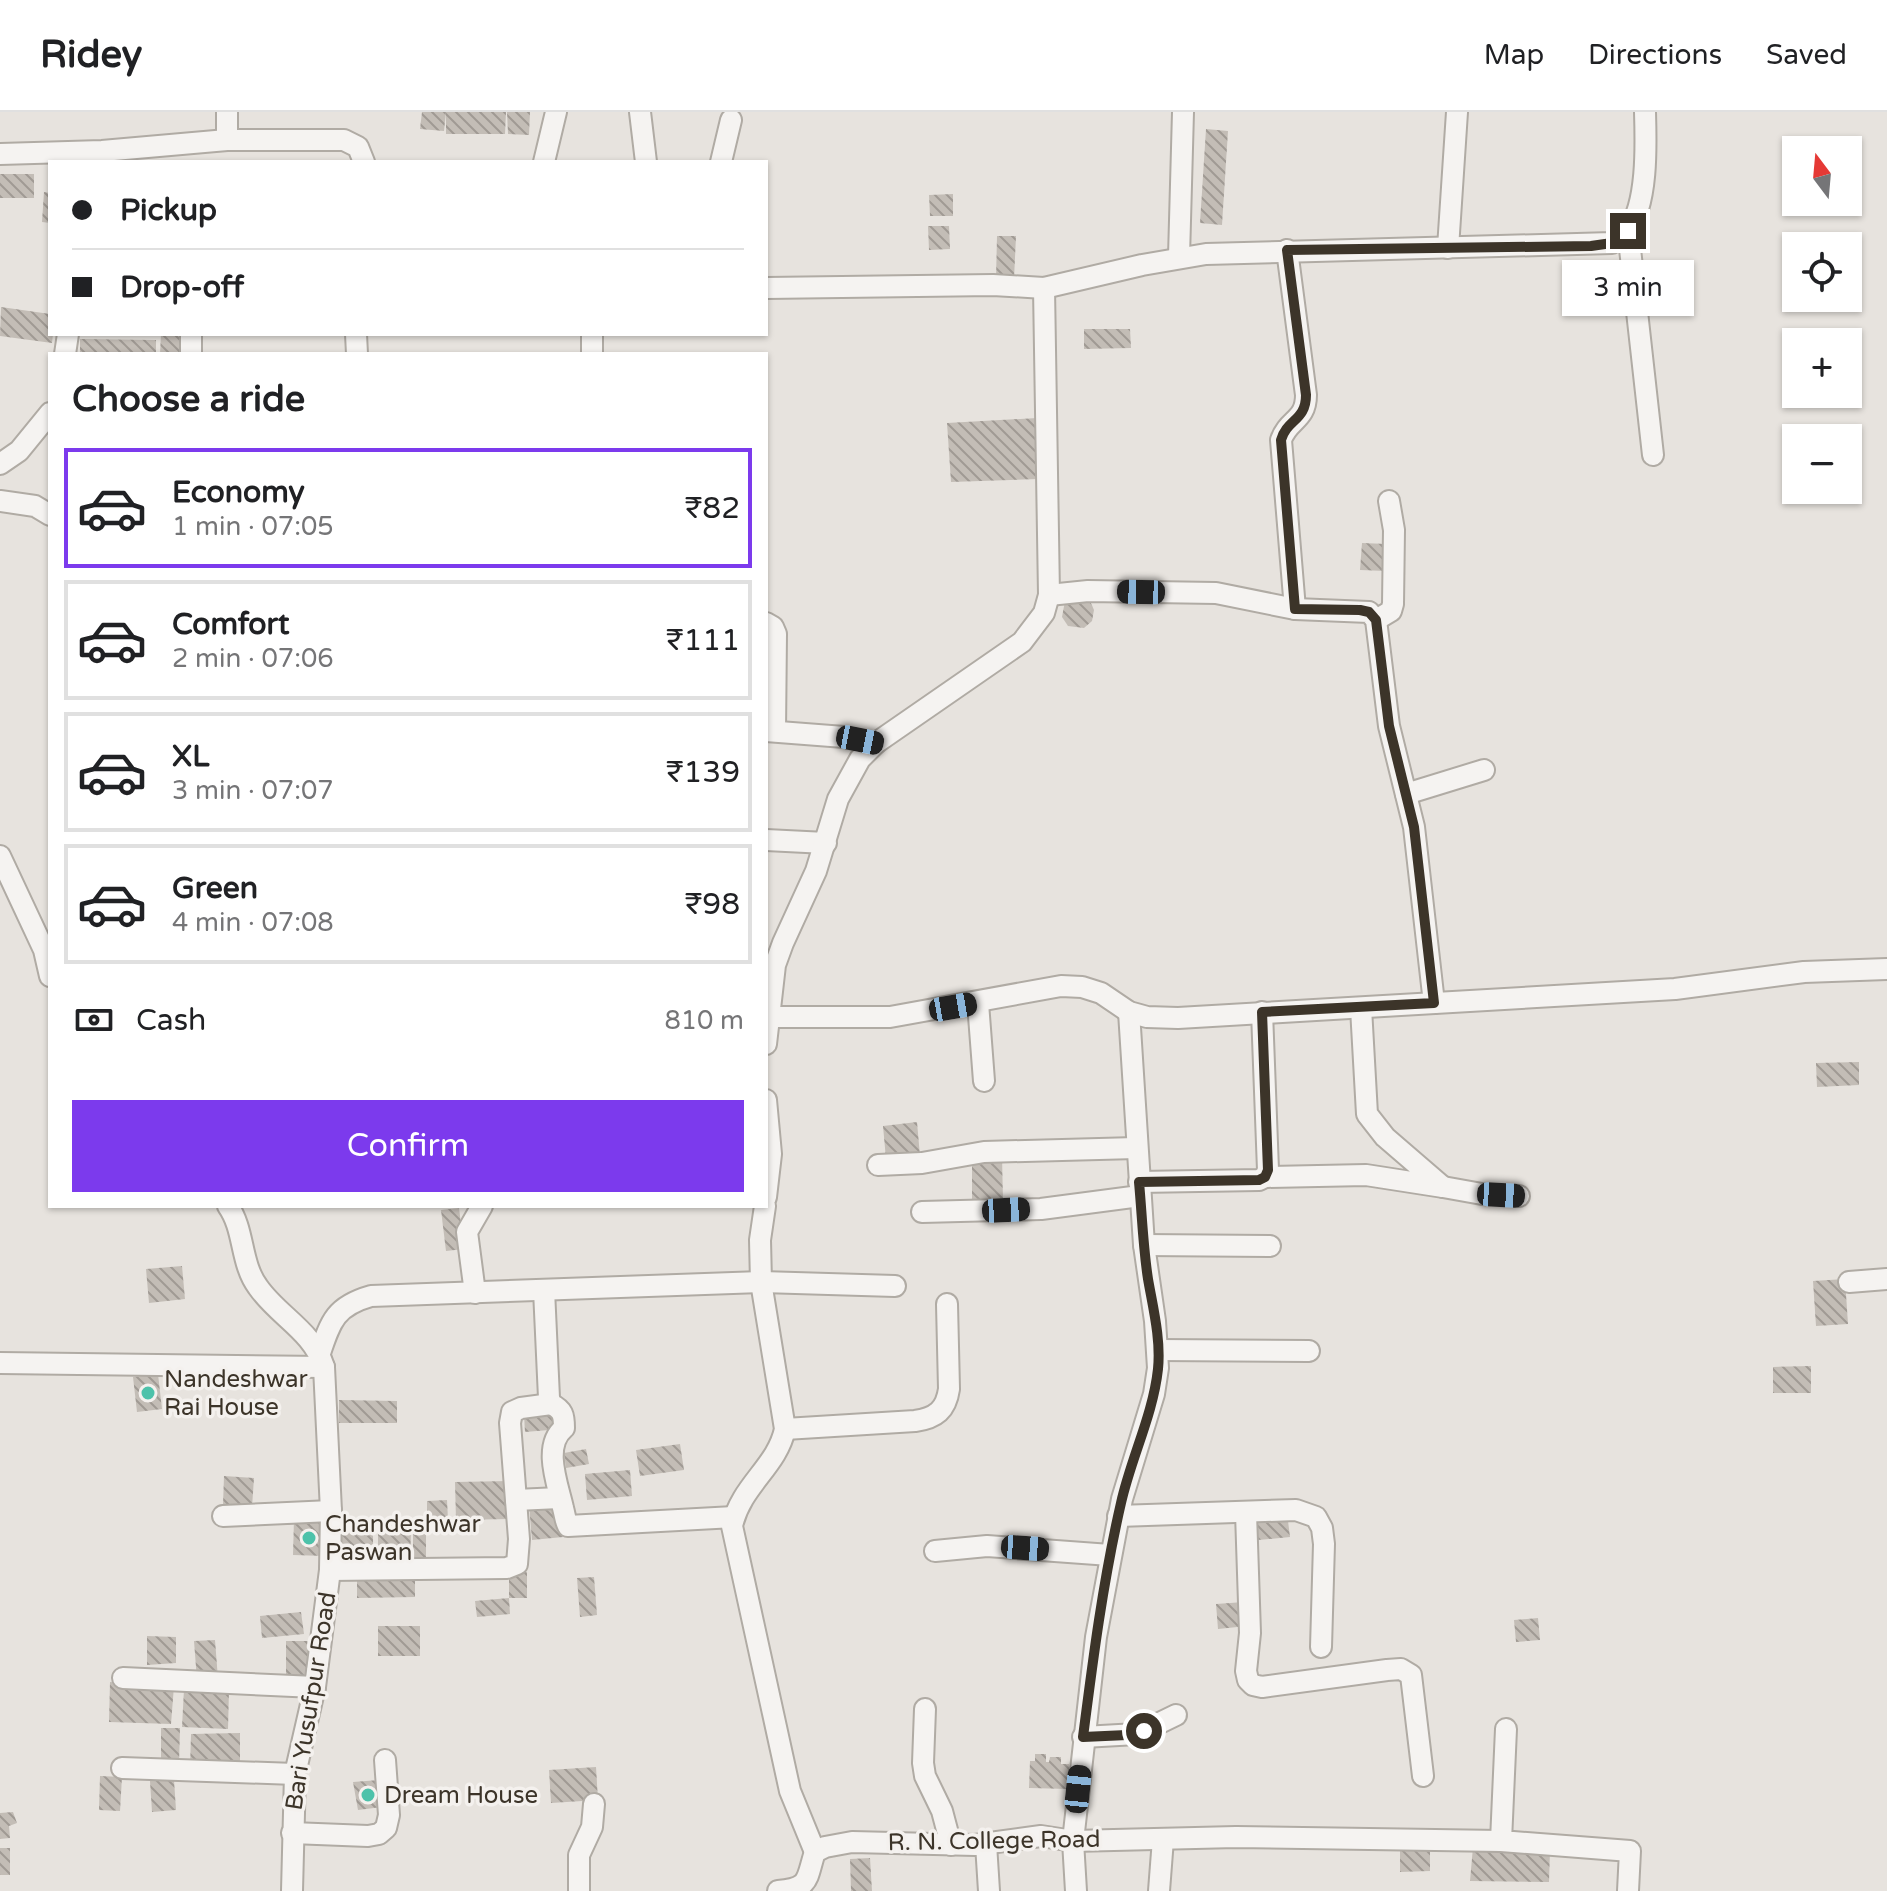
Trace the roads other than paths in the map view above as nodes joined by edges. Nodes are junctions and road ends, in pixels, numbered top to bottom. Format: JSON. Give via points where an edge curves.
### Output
{"nodes":[{"id":1,"x":227,"y":112,"type":"edge"},
{"id":2,"x":556,"y":112,"type":"edge"},
{"id":3,"x":640,"y":112,"type":"edge"},
{"id":4,"x":1183,"y":112,"type":"edge"},
{"id":5,"x":1457,"y":112,"type":"edge"},
{"id":6,"x":1645,"y":112,"type":"edge"},
{"id":7,"x":731,"y":120,"type":"dead end"},
{"id":8,"x":227,"y":140,"type":"junction"},
{"id":9,"x":0,"y":154,"type":"edge"},
{"id":10,"x":102,"y":156,"type":"edge"},
{"id":11,"x":363,"y":160,"type":"edge"},
{"id":12,"x":544,"y":160,"type":"edge"},
{"id":13,"x":646,"y":160,"type":"edge"},
{"id":14,"x":721,"y":160,"type":"edge"},
{"id":15,"x":1628,"y":231,"type":"junction"},
{"id":16,"x":1448,"y":248,"type":"junction"},
{"id":17,"x":1287,"y":250,"type":"junction"},
{"id":18,"x":1179,"y":257,"type":"junction"},
{"id":19,"x":768,"y":288,"type":"edge"},
{"id":20,"x":1044,"y":288,"type":"junction"},
{"id":21,"x":48,"y":415,"type":"edge"},
{"id":22,"x":1653,"y":455,"type":"dead end"},
{"id":23,"x":1,"y":463,"type":"edge"},
{"id":24,"x":0,"y":501,"type":"edge"},
{"id":25,"x":1389,"y":501,"type":"dead end"},
{"id":26,"x":48,"y":514,"type":"edge"},
{"id":27,"x":1049,"y":595,"type":"junction"},
{"id":28,"x":1295,"y":609,"type":"junction"},
{"id":29,"x":1376,"y":620,"type":"junction"},
{"id":30,"x":768,"y":624,"type":"edge"},
{"id":31,"x":771,"y":731,"type":"edge"},
{"id":32,"x":876,"y":743,"type":"junction"},
{"id":33,"x":1484,"y":770,"type":"dead end"},
{"id":34,"x":1406,"y":794,"type":"junction"},
{"id":35,"x":768,"y":840,"type":"edge"},
{"id":36,"x":826,"y":843,"type":"junction"},
{"id":37,"x":0,"y":856,"type":"edge"},
{"id":38,"x":771,"y":965,"type":"edge"},
{"id":39,"x":48,"y":967,"type":"edge"},
{"id":40,"x":1887,"y":969,"type":"edge"},
{"id":41,"x":978,"y":1003,"type":"junction"},
{"id":42,"x":1434,"y":1003,"type":"junction"},
{"id":43,"x":1361,"y":1008,"type":"junction"},
{"id":44,"x":1129,"y":1012,"type":"junction"},
{"id":45,"x":1262,"y":1012,"type":"junction"},
{"id":46,"x":769,"y":1017,"type":"junction"},
{"id":47,"x":768,"y":1026,"type":"edge"},
{"id":48,"x":984,"y":1081,"type":"dead end"},
{"id":49,"x":768,"y":1124,"type":"edge"},
{"id":50,"x":1136,"y":1148,"type":"junction"},
{"id":51,"x":878,"y":1165,"type":"dead end"},
{"id":52,"x":1265,"y":1177,"type":"junction"},
{"id":53,"x":768,"y":1180,"type":"edge"},
{"id":54,"x":1443,"y":1187,"type":"junction"},
{"id":55,"x":1140,"y":1189,"type":"junction"},
{"id":56,"x":1519,"y":1196,"type":"dead end"},
{"id":57,"x":229,"y":1208,"type":"edge"},
{"id":58,"x":481,"y":1208,"type":"edge"},
{"id":59,"x":765,"y":1208,"type":"edge"},
{"id":60,"x":922,"y":1212,"type":"dead end"},
{"id":61,"x":1144,"y":1245,"type":"junction"},
{"id":62,"x":1270,"y":1246,"type":"dead end"},
{"id":63,"x":1887,"y":1279,"type":"edge"},
{"id":64,"x":761,"y":1282,"type":"junction"},
{"id":65,"x":1849,"y":1282,"type":"dead end"},
{"id":66,"x":895,"y":1286,"type":"dead end"},
{"id":67,"x":544,"y":1290,"type":"junction"},
{"id":68,"x":475,"y":1293,"type":"junction"},
{"id":69,"x":947,"y":1304,"type":"dead end"},
{"id":70,"x":1158,"y":1350,"type":"junction"},
{"id":71,"x":1309,"y":1351,"type":"dead end"},
{"id":72,"x":322,"y":1360,"type":"junction"},
{"id":73,"x":0,"y":1363,"type":"edge"},
{"id":74,"x":551,"y":1404,"type":"junction"},
{"id":75,"x":785,"y":1429,"type":"junction"},
{"id":76,"x":559,"y":1498,"type":"junction"},
{"id":77,"x":516,"y":1500,"type":"junction"},
{"id":78,"x":331,"y":1511,"type":"junction"},
{"id":79,"x":1246,"y":1513,"type":"junction"},
{"id":80,"x":223,"y":1516,"type":"dead end"},
{"id":81,"x":1118,"y":1516,"type":"junction"},
{"id":82,"x":734,"y":1517,"type":"junction"},
{"id":83,"x":935,"y":1551,"type":"dead end"},
{"id":84,"x":1110,"y":1555,"type":"junction"},
{"id":85,"x":330,"y":1570,"type":"junction"},
{"id":86,"x":1321,"y":1647,"type":"dead end"},
{"id":87,"x":123,"y":1678,"type":"dead end"},
{"id":88,"x":315,"y":1687,"type":"junction"},
{"id":89,"x":925,"y":1709,"type":"dead end"},
{"id":90,"x":1176,"y":1715,"type":"dead end"},
{"id":91,"x":1506,"y":1729,"type":"dead end"},
{"id":92,"x":1083,"y":1737,"type":"junction"},
{"id":93,"x":385,"y":1760,"type":"dead end"},
{"id":94,"x":122,"y":1768,"type":"dead end"},
{"id":95,"x":295,"y":1774,"type":"junction"},
{"id":96,"x":1423,"y":1776,"type":"dead end"},
{"id":97,"x":594,"y":1804,"type":"dead end"},
{"id":98,"x":292,"y":1833,"type":"junction"},
{"id":99,"x":1163,"y":1839,"type":"junction"},
{"id":100,"x":1073,"y":1841,"type":"junction"},
{"id":101,"x":1501,"y":1841,"type":"junction"},
{"id":102,"x":986,"y":1844,"type":"junction"},
{"id":103,"x":951,"y":1845,"type":"junction"},
{"id":104,"x":815,"y":1852,"type":"junction"},
{"id":105,"x":292,"y":1891,"type":"edge"},
{"id":106,"x":579,"y":1891,"type":"edge"},
{"id":107,"x":778,"y":1891,"type":"edge"},
{"id":108,"x":989,"y":1891,"type":"edge"},
{"id":109,"x":1076,"y":1891,"type":"edge"},
{"id":110,"x":1159,"y":1891,"type":"edge"},
{"id":111,"x":1628,"y":1891,"type":"edge"}],
"edges":[{"from":1,"to":8,"type":"street"},
{"from":2,"to":12,"type":"street"},
{"from":3,"to":13,"type":"street"},
{"from":4,"to":18,"type":"street"},
{"from":5,"to":16,"type":"street"},
{"from":6,"to":15,"type":"street","via":[[1638,210]]},
{"from":7,"to":14,"type":"street"},
{"from":8,"to":10,"type":"street"},
{"from":8,"to":11,"type":"street","via":[[344,140],[358,147]]},
{"from":9,"to":10,"type":"street"},
{"from":15,"to":16,"type":"street","via":[[1612,243],[1591,246]]},
{"from":15,"to":22,"type":"street"},
{"from":16,"to":17,"type":"street"},
{"from":17,"to":18,"type":"street"},
{"from":17,"to":28,"type":"street","via":[[1306,395],[1304,413],[1281,440]]},
{"from":18,"to":20,"type":"street"},
{"from":19,"to":20,"type":"street"},
{"from":20,"to":27,"type":"street"},
{"from":21,"to":23,"type":"street","via":[[19,451]]},
{"from":24,"to":26,"type":"street","via":[[35,506]]},
{"from":25,"to":29,"type":"street","via":[[1393,604]]},
{"from":27,"to":28,"type":"street","via":[[1216,593]]},
{"from":27,"to":32,"type":"street","via":[[1044,613],[1022,642]]},
{"from":28,"to":29,"type":"street","via":[[1360,610]]},
{"from":29,"to":34,"type":"street","via":[[1389,726]]},
{"from":30,"to":31,"type":"street","via":[[776,634]]},
{"from":31,"to":32,"type":"street"},
{"from":32,"to":36,"type":"street","via":[[849,777]]},
{"from":33,"to":34,"type":"street"},
{"from":34,"to":42,"type":"street"},
{"from":35,"to":36,"type":"street"},
{"from":36,"to":38,"type":"street"},
{"from":37,"to":39,"type":"street"},
{"from":38,"to":46,"type":"street"},
{"from":40,"to":42,"type":"street","via":[[1804,972],[1675,989]]},
{"from":41,"to":44,"type":"street","via":[[1040,989],[1082,987]]},
{"from":41,"to":46,"type":"street","via":[[890,1017]]},
{"from":41,"to":48,"type":"street"},
{"from":42,"to":43,"type":"street"},
{"from":43,"to":45,"type":"street"},
{"from":43,"to":54,"type":"street","via":[[1367,1114],[1385,1137]]},
{"from":44,"to":45,"type":"street","via":[[1178,1018]]},
{"from":44,"to":50,"type":"street"},
{"from":45,"to":52,"type":"street"},
{"from":46,"to":47,"type":"street"},
{"from":49,"to":53,"type":"street"},
{"from":50,"to":51,"type":"street","via":[[984,1152]]},
{"from":50,"to":55,"type":"street"},
{"from":52,"to":54,"type":"street","via":[[1366,1175]]},
{"from":52,"to":55,"type":"street"},
{"from":54,"to":56,"type":"street"},
{"from":55,"to":60,"type":"street","via":[[1041,1209]]},
{"from":55,"to":61,"type":"street"},
{"from":57,"to":72,"type":"street","via":[[258,1289],[312,1341]]},
{"from":58,"to":68,"type":"street","via":[[467,1232]]},
{"from":59,"to":64,"type":"street"},
{"from":61,"to":62,"type":"street"},
{"from":61,"to":70,"type":"street"},
{"from":63,"to":65,"type":"street"},
{"from":64,"to":66,"type":"street"},
{"from":64,"to":67,"type":"street"},
{"from":64,"to":75,"type":"street"},
{"from":67,"to":68,"type":"street"},
{"from":67,"to":74,"type":"street"},
{"from":68,"to":72,"type":"street","via":[[371,1296],[349,1303],[336,1315]]},
{"from":69,"to":75,"type":"street","via":[[949,1389],[939,1413],[915,1421]]},
{"from":70,"to":71,"type":"street"},
{"from":70,"to":81,"type":"street","via":[[1154,1394]]},
{"from":72,"to":73,"type":"street"},
{"from":72,"to":78,"type":"street","name":"Bari Yusufpur Road"},
{"from":74,"to":76,"type":"street","via":[[564,1414],[553,1451]]},
{"from":74,"to":77,"type":"street","via":[[512,1412]]},
{"from":75,"to":82,"type":"street"},
{"from":76,"to":77,"type":"street"},
{"from":76,"to":82,"type":"street","via":[[568,1526]]},
{"from":77,"to":85,"type":"street","via":[[519,1554],[517,1564],[507,1568]]},
{"from":78,"to":80,"type":"street"},
{"from":78,"to":85,"type":"street","name":"Bari Yusufpur Road"},
{"from":79,"to":81,"type":"street"},
{"from":79,"to":86,"type":"street","via":[[1296,1510],[1316,1517],[1322,1528]]},
{"from":79,"to":96,"type":"street","via":[[1248,1680],[1262,1687],[1401,1669],[1411,1675]]},
{"from":81,"to":84,"type":"street"},
{"from":82,"to":104,"type":"street","via":[[734,1543],[790,1791]]},
{"from":83,"to":84,"type":"street","via":[[987,1546]]},
{"from":84,"to":92,"type":"street"},
{"from":85,"to":88,"type":"street","name":"Bari Yusufpur Road"},
{"from":87,"to":88,"type":"street"},
{"from":88,"to":95,"type":"street","name":"Bari Yusufpur Road"},
{"from":89,"to":103,"type":"street","via":[[925,1776]]},
{"from":90,"to":92,"type":"street","via":[[1137,1734]]},
{"from":91,"to":101,"type":"street"},
{"from":92,"to":100,"type":"street"},
{"from":93,"to":98,"type":"street","via":[[389,1815],[379,1834]]},
{"from":94,"to":95,"type":"street"},
{"from":95,"to":98,"type":"street","name":"Bari Yusufpur Road"},
{"from":97,"to":106,"type":"street","via":[[590,1834],[579,1855]]},
{"from":98,"to":105,"type":"street","name":"Bari Yusufpur Road"},
{"from":99,"to":100,"type":"street","name":"R. N. College Road"},
{"from":99,"to":101,"type":"street","name":"R. N. College Road"},
{"from":99,"to":110,"type":"street"},
{"from":100,"to":102,"type":"street","name":"R. N. College Road","via":[[1041,1836]]},
{"from":100,"to":109,"type":"street"},
{"from":101,"to":111,"type":"street","name":"R. N. College Road","via":[[1630,1851]]},
{"from":102,"to":103,"type":"street","name":"R. N. College Road"},
{"from":102,"to":108,"type":"street"},
{"from":103,"to":104,"type":"street","name":"R. N. College Road","via":[[852,1842]]},
{"from":104,"to":107,"type":"street","via":[[806,1882]]}]}
